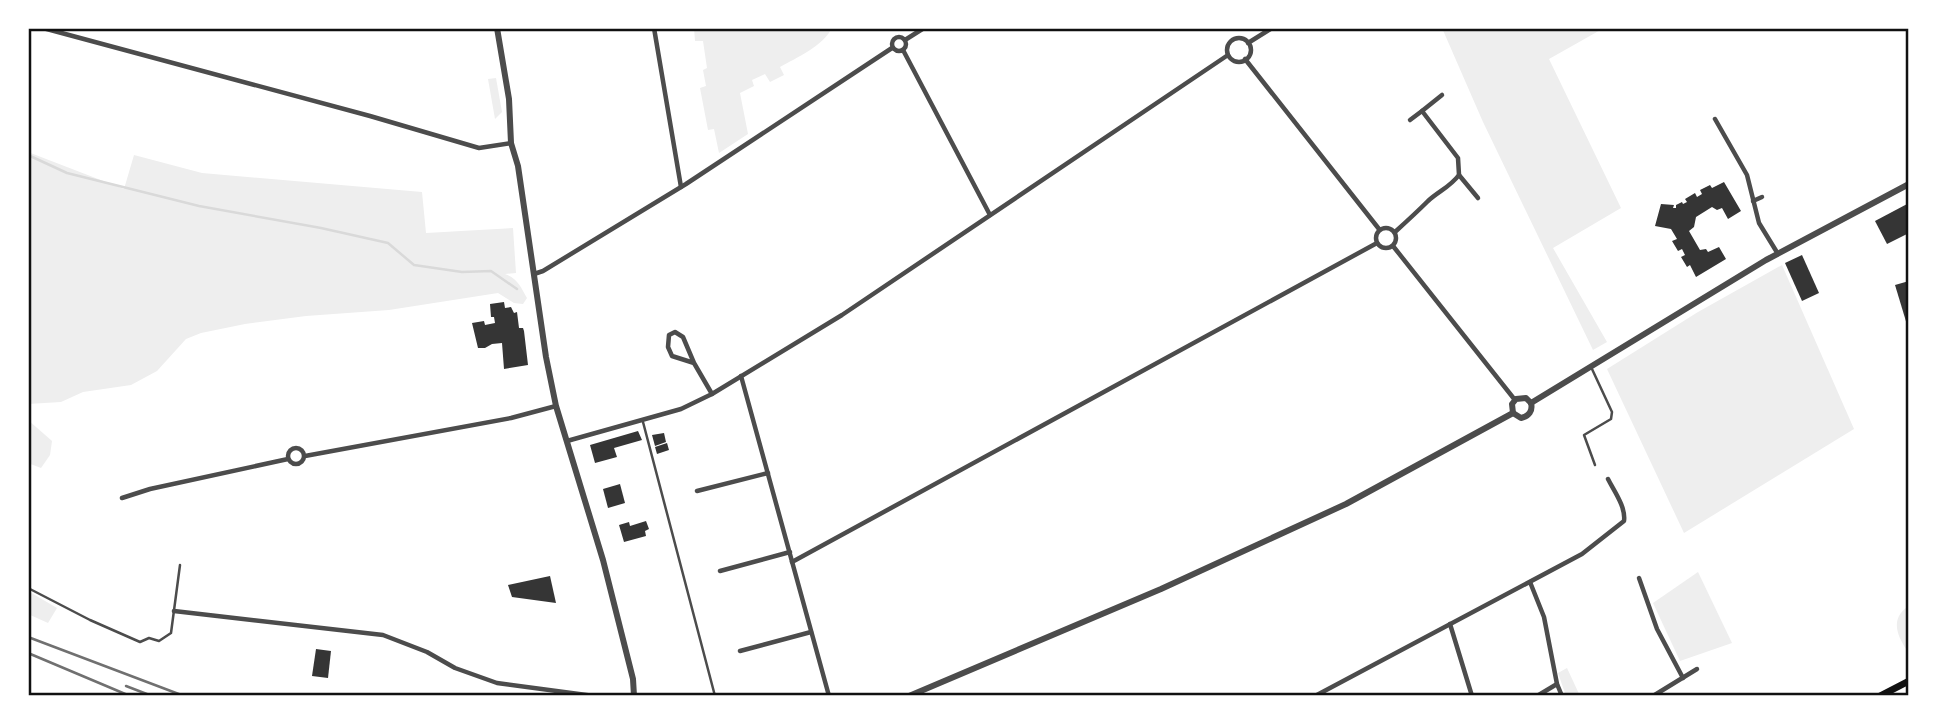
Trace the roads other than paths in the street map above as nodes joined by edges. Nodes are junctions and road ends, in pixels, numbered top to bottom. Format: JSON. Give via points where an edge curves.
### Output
{"nodes":[{"id":1,"x":43,"y":28,"type":"edge"},
{"id":2,"x":497,"y":28,"type":"edge"},
{"id":3,"x":654,"y":28,"type":"edge"},
{"id":4,"x":924,"y":28,"type":"edge"},
{"id":5,"x":1272,"y":28,"type":"edge"},
{"id":6,"x":905,"y":40,"type":"junction"},
{"id":7,"x":1248,"y":43,"type":"junction"},
{"id":8,"x":892,"y":48,"type":"junction"},
{"id":9,"x":903,"y":50,"type":"junction"},
{"id":10,"x":1228,"y":55,"type":"junction"},
{"id":11,"x":1245,"y":59,"type":"junction"},
{"id":12,"x":1442,"y":95,"type":"dead end"},
{"id":13,"x":1422,"y":111,"type":"junction"},
{"id":14,"x":1715,"y":119,"type":"dead end"},
{"id":15,"x":1410,"y":120,"type":"dead end"},
{"id":16,"x":511,"y":144,"type":"junction"},
{"id":17,"x":1459,"y":175,"type":"junction"},
{"id":18,"x":1909,"y":184,"type":"edge"},
{"id":19,"x":681,"y":187,"type":"junction"},
{"id":20,"x":1762,"y":197,"type":"dead end"},
{"id":21,"x":1478,"y":198,"type":"dead end"},
{"id":22,"x":1753,"y":201,"type":"junction"},
{"id":23,"x":990,"y":215,"type":"junction"},
{"id":24,"x":1379,"y":229,"type":"junction"},
{"id":25,"x":1395,"y":232,"type":"junction"},
{"id":26,"x":1377,"y":243,"type":"junction"},
{"id":27,"x":1393,"y":246,"type":"junction"},
{"id":28,"x":1778,"y":254,"type":"junction"},
{"id":29,"x":534,"y":274,"type":"junction"},
{"id":30,"x":694,"y":363,"type":"junction"},
{"id":31,"x":1591,"y":367,"type":"junction"},
{"id":32,"x":741,"y":376,"type":"junction"},
{"id":33,"x":712,"y":394,"type":"junction"},
{"id":34,"x":1516,"y":400,"type":"junction"},
{"id":35,"x":1531,"y":404,"type":"junction"},
{"id":36,"x":556,"y":406,"type":"junction"},
{"id":37,"x":1513,"y":413,"type":"junction"},
{"id":38,"x":643,"y":420,"type":"junction"},
{"id":39,"x":567,"y":441,"type":"junction"},
{"id":40,"x":305,"y":456,"type":"junction"},
{"id":41,"x":288,"y":459,"type":"junction"},
{"id":42,"x":1595,"y":466,"type":"dead end"},
{"id":43,"x":768,"y":473,"type":"junction"},
{"id":44,"x":1608,"y":479,"type":"dead end"},
{"id":45,"x":697,"y":491,"type":"dead end"},
{"id":46,"x":122,"y":498,"type":"dead end"},
{"id":47,"x":790,"y":552,"type":"junction"},
{"id":48,"x":792,"y":562,"type":"junction"},
{"id":49,"x":180,"y":565,"type":"dead end"},
{"id":50,"x":720,"y":571,"type":"dead end"},
{"id":51,"x":1639,"y":578,"type":"dead end"},
{"id":52,"x":1530,"y":582,"type":"junction"},
{"id":53,"x":28,"y":588,"type":"edge"},
{"id":54,"x":174,"y":611,"type":"junction"},
{"id":55,"x":1450,"y":624,"type":"junction"},
{"id":56,"x":811,"y":632,"type":"junction"},
{"id":57,"x":740,"y":651,"type":"dead end"},
{"id":58,"x":1697,"y":670,"type":"dead end"},
{"id":59,"x":1683,"y":678,"type":"junction"},
{"id":60,"x":1909,"y":681,"type":"edge"},
{"id":61,"x":1557,"y":684,"type":"junction"},
{"id":62,"x":594,"y":696,"type":"edge"},
{"id":63,"x":634,"y":696,"type":"edge"},
{"id":64,"x":715,"y":696,"type":"edge"},
{"id":65,"x":829,"y":696,"type":"edge"},
{"id":66,"x":909,"y":696,"type":"edge"},
{"id":67,"x":1315,"y":696,"type":"edge"},
{"id":68,"x":1472,"y":696,"type":"edge"},
{"id":69,"x":1537,"y":696,"type":"edge"},
{"id":70,"x":1562,"y":696,"type":"edge"},
{"id":71,"x":1653,"y":696,"type":"edge"},
{"id":72,"x":1880,"y":696,"type":"edge"}],
"edges":[{"from":1,"to":16,"type":"street","via":[[479,148]]},
{"from":2,"to":16,"type":"street"},
{"from":3,"to":19,"type":"street"},
{"from":4,"to":6,"type":"street"},
{"from":5,"to":7,"type":"street"},
{"from":6,"to":8,"type":"street","via":[[895,38]]},
{"from":6,"to":9,"type":"street"},
{"from":7,"to":10,"type":"street","via":[[1234,39],[1228,44]]},
{"from":7,"to":11,"type":"street"},
{"from":8,"to":9,"type":"street"},
{"from":8,"to":19,"type":"street"},
{"from":9,"to":23,"type":"street"},
{"from":10,"to":11,"type":"street","via":[[1237,62]]},
{"from":10,"to":23,"type":"street"},
{"from":11,"to":24,"type":"street"},
{"from":12,"to":13,"type":"street"},
{"from":13,"to":15,"type":"street"},
{"from":13,"to":17,"type":"street","via":[[1458,158]]},
{"from":14,"to":22,"type":"street","via":[[1747,174]]},
{"from":16,"to":29,"type":"street"},
{"from":17,"to":21,"type":"street"},
{"from":17,"to":25,"type":"street"},
{"from":18,"to":28,"type":"street"},
{"from":19,"to":29,"type":"street"},
{"from":20,"to":22,"type":"street"},
{"from":22,"to":28,"type":"street","via":[[1759,223]]},
{"from":23,"to":32,"type":"street","via":[[842,315]]},
{"from":24,"to":25,"type":"street"},
{"from":24,"to":26,"type":"street"},
{"from":25,"to":27,"type":"street"},
{"from":26,"to":27,"type":"street"},
{"from":26,"to":48,"type":"street"},
{"from":27,"to":34,"type":"street"},
{"from":28,"to":31,"type":"street"},
{"from":29,"to":36,"type":"street"},
{"from":30,"to":30,"type":"street","via":[[672,356],[667,347],[669,335],[682,334]]},
{"from":30,"to":33,"type":"street"},
{"from":31,"to":35,"type":"street"},
{"from":31,"to":42,"type":"lane","via":[[1612,412],[1611,419],[1584,435]]},
{"from":32,"to":33,"type":"street"},
{"from":32,"to":43,"type":"street"},
{"from":33,"to":38,"type":"street"},
{"from":34,"to":35,"type":"street","via":[[1523,397]]},
{"from":34,"to":37,"type":"street"},
{"from":35,"to":37,"type":"street","via":[[1528,416]]},
{"from":36,"to":39,"type":"street"},
{"from":36,"to":40,"type":"street"},
{"from":37,"to":66,"type":"street","via":[[1346,504]]},
{"from":38,"to":39,"type":"street"},
{"from":38,"to":64,"type":"lane"},
{"from":39,"to":63,"type":"street","via":[[603,559]]},
{"from":40,"to":41,"type":"street","via":[[296,464]]},
{"from":40,"to":41,"type":"street","via":[[295,448]]},
{"from":41,"to":46,"type":"street"},
{"from":43,"to":45,"type":"street"},
{"from":43,"to":47,"type":"street"},
{"from":44,"to":52,"type":"street","via":[[1624,521],[1582,554]]},
{"from":47,"to":48,"type":"street"},
{"from":47,"to":50,"type":"street"},
{"from":48,"to":56,"type":"street"},
{"from":49,"to":54,"type":"lane"},
{"from":51,"to":59,"type":"street","via":[[1657,629]]},
{"from":52,"to":55,"type":"street"},
{"from":52,"to":61,"type":"street","via":[[1544,617]]},
{"from":53,"to":54,"type":"lane","via":[[140,642],[149,638],[159,641],[171,633]]},
{"from":54,"to":62,"type":"street","via":[[383,635],[497,683]]},
{"from":55,"to":67,"type":"street"},
{"from":55,"to":68,"type":"street"},
{"from":56,"to":57,"type":"street"},
{"from":56,"to":65,"type":"street"},
{"from":58,"to":59,"type":"street"},
{"from":59,"to":71,"type":"street"},
{"from":60,"to":72,"type":"main road"},
{"from":61,"to":69,"type":"street"},
{"from":61,"to":70,"type":"street"}]}
